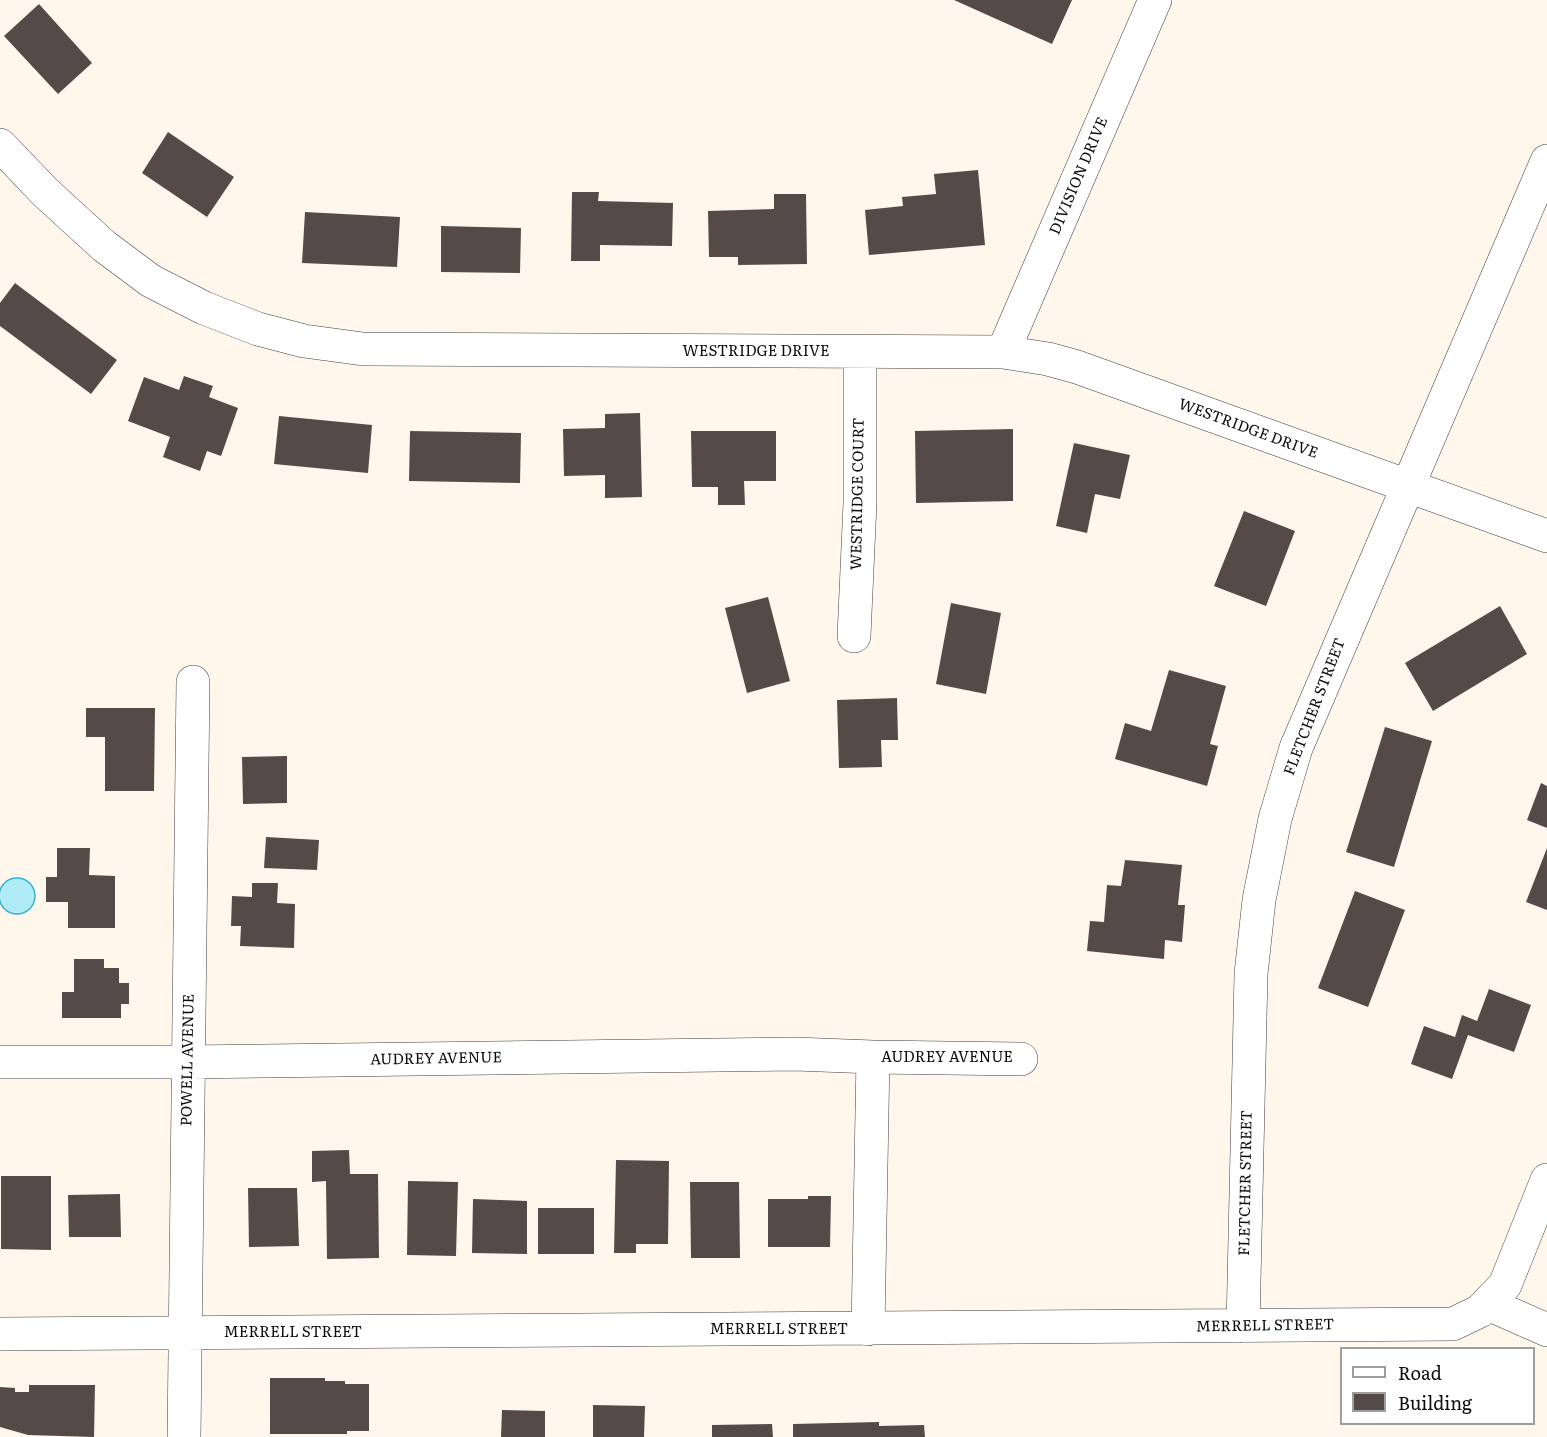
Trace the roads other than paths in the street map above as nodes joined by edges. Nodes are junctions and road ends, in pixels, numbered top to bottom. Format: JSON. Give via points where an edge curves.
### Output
{"nodes":[{"id":1,"x":1155,"y":0,"type":"edge"},
{"id":2,"x":0,"y":145,"type":"edge"},
{"id":3,"x":1547,"y":161,"type":"edge"},
{"id":4,"x":860,"y":352,"type":"junction"},
{"id":5,"x":1003,"y":352,"type":"junction"},
{"id":6,"x":1406,"y":486,"type":"junction"},
{"id":7,"x":1547,"y":536,"type":"edge"},
{"id":8,"x":854,"y":636,"type":"dead end"},
{"id":9,"x":193,"y":682,"type":"dead end"},
{"id":10,"x":873,"y":1057,"type":"junction"},
{"id":11,"x":1021,"y":1059,"type":"dead end"},
{"id":12,"x":0,"y":1062,"type":"edge"},
{"id":13,"x":188,"y":1062,"type":"junction"},
{"id":14,"x":1547,"y":1180,"type":"edge"},
{"id":15,"x":1488,"y":1304,"type":"junction"},
{"id":16,"x":1243,"y":1326,"type":"junction"},
{"id":17,"x":868,"y":1329,"type":"junction"},
{"id":18,"x":1547,"y":1330,"type":"edge"},
{"id":19,"x":186,"y":1333,"type":"junction"},
{"id":20,"x":0,"y":1334,"type":"edge"},
{"id":21,"x":184,"y":1437,"type":"edge"}],
"edges":[{"from":1,"to":5,"type":"street","name":"DIVISION DRIVE"},
{"from":2,"to":4,"type":"street","name":"WESTRIDGE DRIVE","via":[[95,239],[152,281],[204,309],[304,341],[363,349]]},
{"from":3,"to":6,"type":"street","name":"FLETCHER STREET"},
{"from":4,"to":5,"type":"street","name":"WESTRIDGE DRIVE"},
{"from":4,"to":8,"type":"street","name":"WESTRIDGE COURT","via":[[860,502]]},
{"from":5,"to":6,"type":"street","name":"WESTRIDGE DRIVE","via":[[1077,367]]},
{"from":6,"to":7,"type":"street","name":"WESTRIDGE DRIVE"},
{"from":6,"to":16,"type":"street","name":"FLETCHER STREET","via":[[1296,748],[1275,819],[1259,900],[1251,974]]},
{"from":9,"to":13,"type":"street","name":"POWELL AVENUE"},
{"from":10,"to":11,"type":"street","name":"AUDREY AVENUE"},
{"from":10,"to":13,"type":"street","name":"AUDREY AVENUE","via":[[795,1054]]},
{"from":10,"to":17,"type":"street","name":"AUDREY AVENUE"},
{"from":12,"to":13,"type":"street","name":"AUDREY AVENUE"},
{"from":13,"to":19,"type":"street","name":"POWELL AVENUE"},
{"from":14,"to":15,"type":"street","name":"MERRELL STREET","via":[[1505,1286]]},
{"from":15,"to":16,"type":"street","name":"MERRELL STREET","via":[[1452,1324]]},
{"from":15,"to":18,"type":"street"},
{"from":16,"to":17,"type":"street","name":"MERRELL STREET"},
{"from":17,"to":19,"type":"street","name":"MERRELL STREET"},
{"from":19,"to":20,"type":"street","name":"MERRELL STREET"},
{"from":19,"to":21,"type":"street","name":"POWELL AVENUE"}]}
